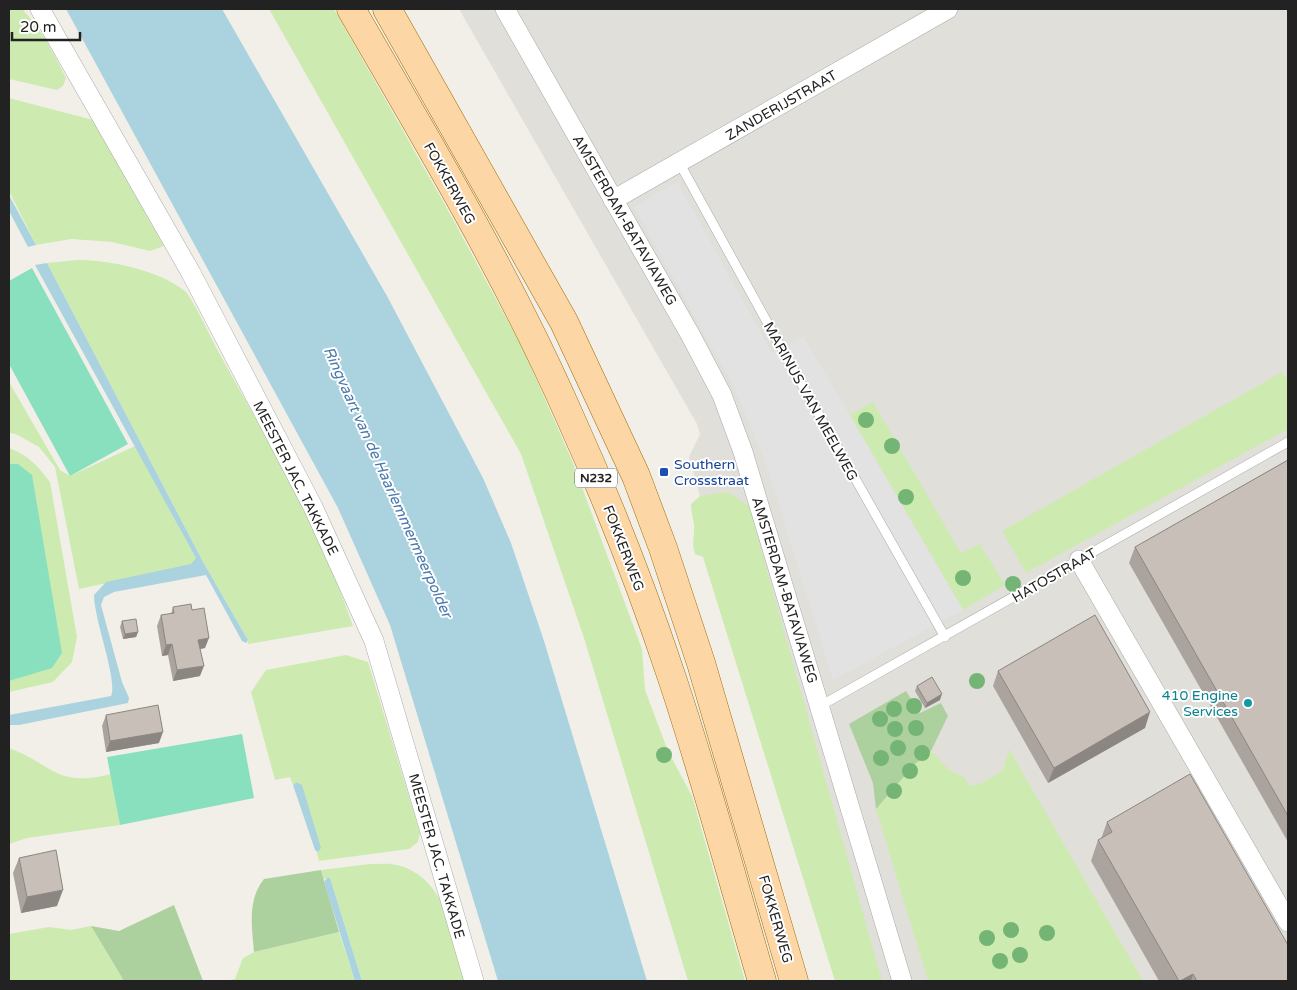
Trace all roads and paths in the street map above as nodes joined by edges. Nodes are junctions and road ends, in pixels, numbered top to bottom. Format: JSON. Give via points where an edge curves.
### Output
{"nodes":[{"id":1,"x":40,"y":9,"type":"edge"},
{"id":2,"x":351,"y":9,"type":"edge"},
{"id":3,"x":387,"y":9,"type":"edge"},
{"id":4,"x":505,"y":9,"type":"edge"},
{"id":5,"x":948,"y":9,"type":"edge"},
{"id":6,"x":680,"y":164,"type":"junction"},
{"id":7,"x":614,"y":200,"type":"junction"},
{"id":8,"x":1288,"y":442,"type":"edge"},
{"id":9,"x":1079,"y":560,"type":"junction"},
{"id":10,"x":945,"y":637,"type":"junction"},
{"id":11,"x":820,"y":706,"type":"junction"},
{"id":12,"x":1288,"y":922,"type":"edge"},
{"id":13,"x":474,"y":981,"type":"edge"},
{"id":14,"x":762,"y":981,"type":"edge"},
{"id":15,"x":794,"y":981,"type":"edge"},
{"id":16,"x":902,"y":981,"type":"edge"}],
"edges":[{"from":1,"to":13,"type":"street","name":"MEESTER JAC. TAKKADE","via":[[195,282],[313,507],[374,641]]},
{"from":2,"to":14,"type":"main road","name":"FOKKERWEG","number":"N232","via":[[448,177],[536,344],[613,518],[671,675]]},
{"from":3,"to":15,"type":"main road","name":"FOKKERWEG","number":"N232","via":[[564,322],[636,476],[701,663]]},
{"from":4,"to":7,"type":"street","name":"AMSTERDAM-BATAVIAWEG"},
{"from":5,"to":6,"type":"street","name":"ZANDERIJSTRAAT"},
{"from":6,"to":7,"type":"street","name":"ZANDERIJSTRAAT"},
{"from":6,"to":10,"type":"lane","name":"MARINUS VAN MEELWEG"},
{"from":7,"to":11,"type":"street","name":"AMSTERDAM-BATAVIAWEG","via":[[722,395],[743,452]]},
{"from":8,"to":9,"type":"lane","name":"HATOSTRAAT"},
{"from":9,"to":10,"type":"lane","name":"HATOSTRAAT"},
{"from":9,"to":12,"type":"street"},
{"from":10,"to":11,"type":"lane","name":"HATOSTRAAT"},
{"from":11,"to":16,"type":"street","name":"AMSTERDAM-BATAVIAWEG"}]}
